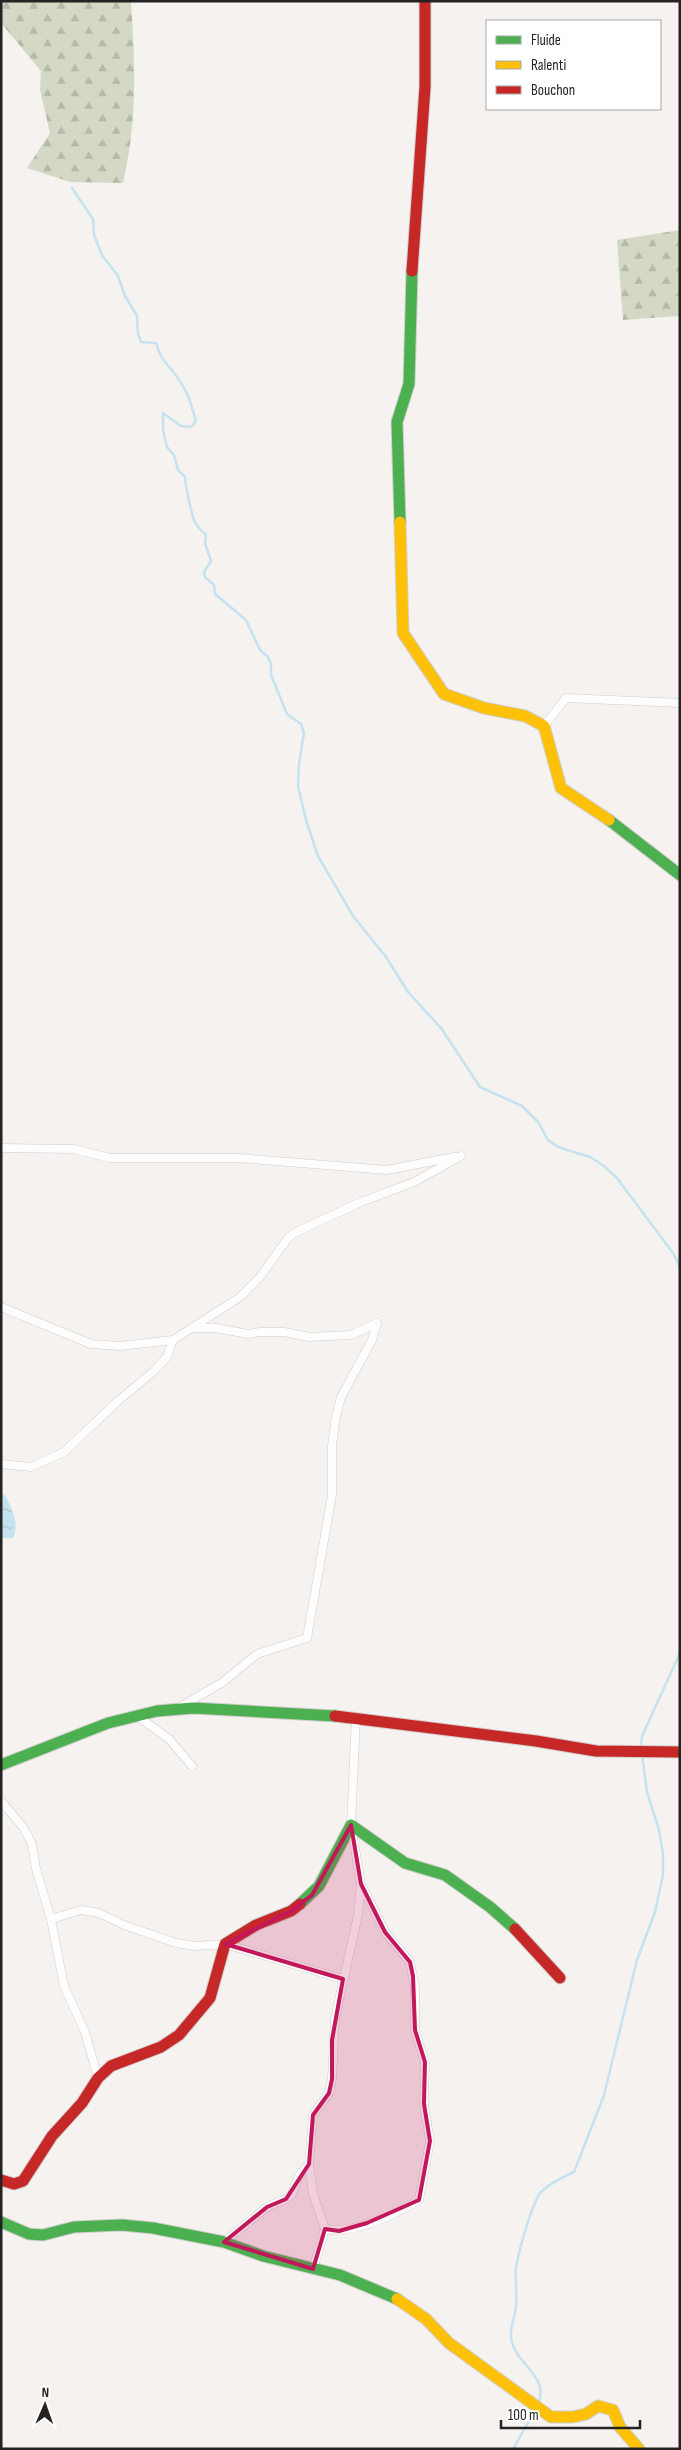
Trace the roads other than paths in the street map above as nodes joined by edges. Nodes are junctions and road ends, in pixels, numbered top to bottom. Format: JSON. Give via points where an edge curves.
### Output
{"nodes":[{"id":1,"x":425,"y":1,"type":"edge"},
{"id":2,"x":680,"y":703,"type":"edge"},
{"id":3,"x":544,"y":726,"type":"junction"},
{"id":4,"x":680,"y":874,"type":"edge"},
{"id":5,"x":1,"y":1148,"type":"edge"},
{"id":6,"x":1,"y":1307,"type":"edge"},
{"id":7,"x":194,"y":1328,"type":"junction"},
{"id":8,"x":172,"y":1340,"type":"junction"},
{"id":9,"x":1,"y":1464,"type":"edge"},
{"id":10,"x":178,"y":1708,"type":"junction"},
{"id":11,"x":136,"y":1715,"type":"junction"},
{"id":12,"x":356,"y":1718,"type":"junction"},
{"id":13,"x":680,"y":1752,"type":"edge"},
{"id":14,"x":1,"y":1765,"type":"edge"},
{"id":15,"x":192,"y":1766,"type":"dead end"},
{"id":16,"x":1,"y":1801,"type":"edge"},
{"id":17,"x":351,"y":1825,"type":"junction"},
{"id":18,"x":362,"y":1884,"type":"junction"},
{"id":19,"x":51,"y":1919,"type":"junction"},
{"id":20,"x":226,"y":1944,"type":"junction"},
{"id":21,"x":560,"y":1978,"type":"dead end"},
{"id":22,"x":343,"y":1979,"type":"junction"},
{"id":23,"x":98,"y":2078,"type":"junction"},
{"id":24,"x":309,"y":2164,"type":"junction"},
{"id":25,"x":1,"y":2180,"type":"edge"},
{"id":26,"x":1,"y":2222,"type":"edge"},
{"id":27,"x":325,"y":2229,"type":"junction"},
{"id":28,"x":224,"y":2242,"type":"junction"},
{"id":29,"x":313,"y":2269,"type":"junction"},
{"id":30,"x":639,"y":2449,"type":"edge"}],
"edges":[{"from":1,"to":3,"type":"street","via":[[425,87],[411,286],[409,384],[397,422],[403,633],[444,694],[484,708],[525,716]]},
{"from":2,"to":3,"type":"street","via":[[566,698]]},
{"from":3,"to":4,"type":"street","via":[[561,788],[619,826]]},
{"from":5,"to":7,"type":"street","via":[[73,1149],[110,1158],[238,1158],[386,1170],[461,1156],[414,1182],[296,1232],[288,1238],[260,1278],[240,1297]]},
{"from":6,"to":8,"type":"street","via":[[91,1344],[120,1346]]},
{"from":7,"to":8,"type":"street"},
{"from":7,"to":10,"type":"street","via":[[248,1334],[284,1332],[309,1337],[351,1334],[377,1323],[372,1340],[341,1396],[336,1416],[332,1444],[332,1495],[307,1638],[257,1654],[216,1687]]},
{"from":8,"to":9,"type":"street","via":[[167,1357],[154,1372],[64,1452],[31,1467]]},
{"from":10,"to":11,"type":"street"},
{"from":10,"to":12,"type":"street"},
{"from":11,"to":14,"type":"street"},
{"from":11,"to":15,"type":"street","via":[[170,1739]]},
{"from":12,"to":13,"type":"street","via":[[596,1751]]},
{"from":12,"to":17,"type":"street"},
{"from":16,"to":19,"type":"street","via":[[30,1836]]},
{"from":17,"to":18,"type":"street"},
{"from":17,"to":20,"type":"street","via":[[312,1895],[291,1911],[256,1925]]},
{"from":17,"to":21,"type":"street","via":[[405,1863],[445,1875],[490,1907]]},
{"from":18,"to":22,"type":"street"},
{"from":18,"to":27,"type":"street","via":[[385,1932],[410,1962],[414,1976],[415,2030],[425,2062],[424,2104],[430,2142],[419,2200],[395,2214],[339,2232]]},
{"from":19,"to":20,"type":"street","via":[[82,1910],[99,1912],[124,1926],[176,1943],[196,1946]]},
{"from":19,"to":23,"type":"street","via":[[64,1986],[85,2032]]},
{"from":20,"to":22,"type":"street"},
{"from":20,"to":23,"type":"street","via":[[210,1998],[179,2035],[161,2047],[111,2066]]},
{"from":22,"to":24,"type":"street","via":[[333,2033],[332,2079],[329,2093],[313,2114]]},
{"from":23,"to":25,"type":"street","via":[[82,2103],[52,2136],[23,2181],[14,2184]]},
{"from":24,"to":27,"type":"street","via":[[313,2194]]},
{"from":24,"to":28,"type":"street","via":[[298,2178],[292,2194],[267,2207]]},
{"from":26,"to":28,"type":"street","via":[[29,2234],[74,2227],[122,2225]]},
{"from":27,"to":29,"type":"street"},
{"from":28,"to":29,"type":"street"},
{"from":29,"to":30,"type":"street","via":[[340,2275],[404,2302],[449,2343],[551,2417],[573,2417],[598,2406],[608,2407]]}]}
